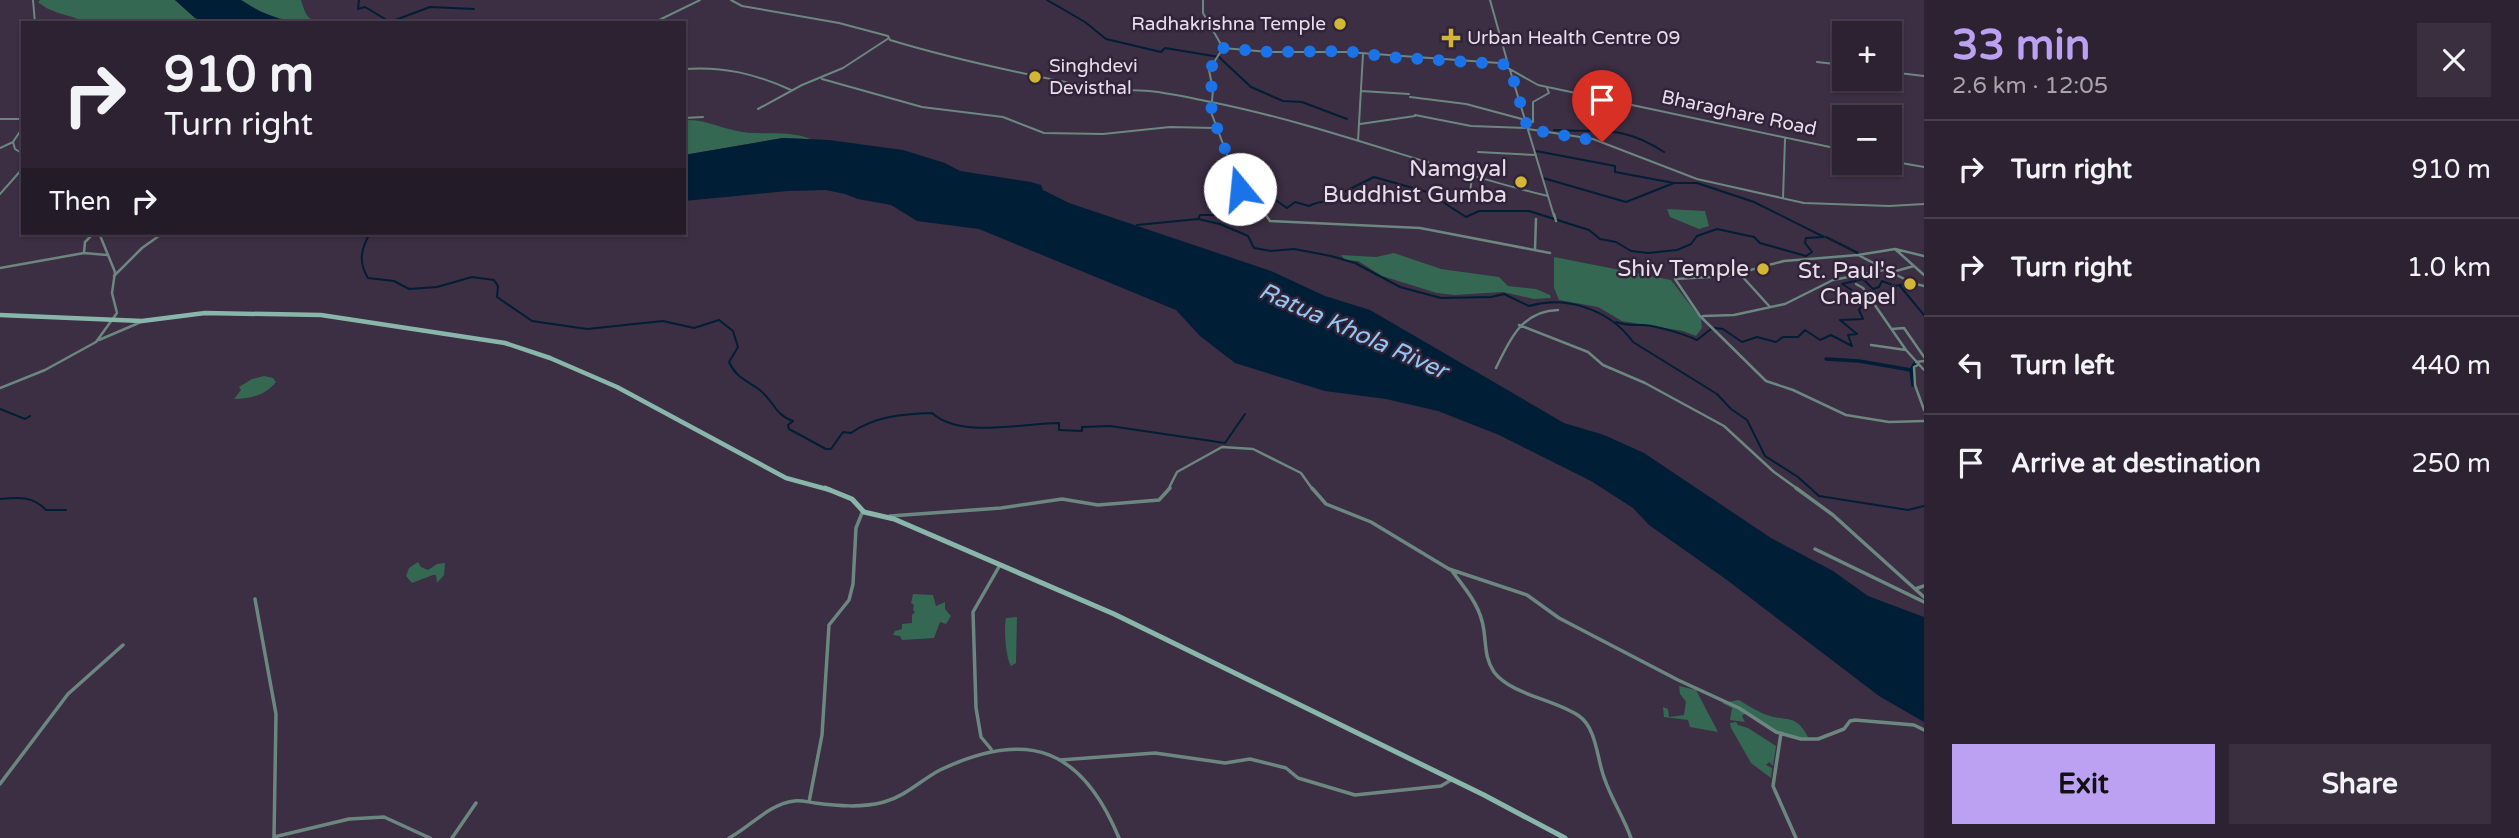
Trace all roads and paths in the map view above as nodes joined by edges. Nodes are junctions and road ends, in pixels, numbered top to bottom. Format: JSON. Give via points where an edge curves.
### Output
{"nodes":[{"id":1,"x":33,"y":0,"type":"edge"},
{"id":2,"x":700,"y":0,"type":"edge"},
{"id":3,"x":732,"y":0,"type":"edge"},
{"id":4,"x":1203,"y":0,"type":"edge"},
{"id":5,"x":1490,"y":0,"type":"edge"},
{"id":6,"x":35,"y":21,"type":"edge"},
{"id":7,"x":659,"y":21,"type":"edge"},
{"id":8,"x":889,"y":38,"type":"junction"},
{"id":9,"x":1223,"y":48,"type":"junction"},
{"id":10,"x":1363,"y":53,"type":"junction"},
{"id":11,"x":1817,"y":62,"type":"dead end"},
{"id":12,"x":1832,"y":64,"type":"edge"},
{"id":13,"x":1510,"y":68,"type":"junction"},
{"id":14,"x":686,"y":69,"type":"edge"},
{"id":15,"x":1902,"y":73,"type":"edge"},
{"id":16,"x":1924,"y":76,"type":"edge"},
{"id":17,"x":822,"y":79,"type":"junction"},
{"id":18,"x":1547,"y":87,"type":"junction"},
{"id":19,"x":791,"y":90,"type":"junction"},
{"id":20,"x":1361,"y":90,"type":"junction"},
{"id":21,"x":1212,"y":102,"type":"junction"},
{"id":22,"x":758,"y":109,"type":"dead end"},
{"id":23,"x":703,"y":117,"type":"dead end"},
{"id":24,"x":21,"y":118,"type":"edge"},
{"id":25,"x":686,"y":118,"type":"edge"},
{"id":26,"x":0,"y":119,"type":"edge"},
{"id":27,"x":1526,"y":122,"type":"junction"},
{"id":28,"x":1360,"y":124,"type":"junction"},
{"id":29,"x":1215,"y":128,"type":"junction"},
{"id":30,"x":1528,"y":128,"type":"junction"},
{"id":31,"x":21,"y":130,"type":"edge"},
{"id":32,"x":1786,"y":138,"type":"junction"},
{"id":33,"x":1358,"y":141,"type":"junction"},
{"id":34,"x":13,"y":142,"type":"junction"},
{"id":35,"x":0,"y":148,"type":"edge"},
{"id":36,"x":1832,"y":148,"type":"edge"},
{"id":37,"x":1478,"y":152,"type":"dead end"},
{"id":38,"x":21,"y":153,"type":"edge"},
{"id":39,"x":1536,"y":155,"type":"junction"},
{"id":40,"x":1902,"y":163,"type":"edge"},
{"id":41,"x":1924,"y":167,"type":"edge"},
{"id":42,"x":21,"y":170,"type":"edge"},
{"id":43,"x":1472,"y":177,"type":"junction"},
{"id":44,"x":0,"y":194,"type":"edge"},
{"id":45,"x":1548,"y":196,"type":"junction"},
{"id":46,"x":1783,"y":198,"type":"junction"},
{"id":47,"x":1469,"y":200,"type":"dead end"},
{"id":48,"x":1924,"y":204,"type":"edge"},
{"id":49,"x":1536,"y":219,"type":"dead end"},
{"id":50,"x":1555,"y":220,"type":"dead end"},
{"id":51,"x":92,"y":235,"type":"edge"},
{"id":52,"x":100,"y":235,"type":"edge"},
{"id":53,"x":160,"y":235,"type":"edge"},
{"id":54,"x":1535,"y":249,"type":"junction"},
{"id":55,"x":1895,"y":249,"type":"junction"},
{"id":56,"x":84,"y":253,"type":"junction"},
{"id":57,"x":1550,"y":253,"type":"dead end"},
{"id":58,"x":1858,"y":255,"type":"junction"},
{"id":59,"x":107,"y":256,"type":"junction"},
{"id":60,"x":1924,"y":256,"type":"edge"},
{"id":61,"x":1914,"y":266,"type":"junction"},
{"id":62,"x":0,"y":268,"type":"edge"},
{"id":63,"x":1884,"y":270,"type":"junction"},
{"id":64,"x":1896,"y":271,"type":"dead end"},
{"id":65,"x":1740,"y":274,"type":"junction"},
{"id":66,"x":1924,"y":275,"type":"edge"},
{"id":67,"x":114,"y":276,"type":"junction"},
{"id":68,"x":1856,"y":284,"type":"dead end"},
{"id":69,"x":1924,"y":286,"type":"edge"},
{"id":70,"x":1770,"y":307,"type":"junction"},
{"id":71,"x":1558,"y":310,"type":"dead end"},
{"id":72,"x":0,"y":315,"type":"edge"},
{"id":73,"x":1700,"y":316,"type":"junction"},
{"id":74,"x":113,"y":318,"type":"junction"},
{"id":75,"x":142,"y":321,"type":"junction"},
{"id":76,"x":1519,"y":325,"type":"junction"},
{"id":77,"x":1892,"y":329,"type":"junction"},
{"id":78,"x":96,"y":342,"type":"junction"},
{"id":79,"x":1871,"y":345,"type":"dead end"},
{"id":80,"x":1906,"y":350,"type":"junction"},
{"id":81,"x":1924,"y":359,"type":"edge"},
{"id":82,"x":1917,"y":364,"type":"junction"},
{"id":83,"x":1496,"y":368,"type":"dead end"},
{"id":84,"x":1924,"y":370,"type":"edge"},
{"id":85,"x":0,"y":388,"type":"edge"},
{"id":86,"x":1924,"y":410,"type":"edge"},
{"id":87,"x":1924,"y":421,"type":"edge"},
{"id":88,"x":864,"y":512,"type":"junction"},
{"id":89,"x":886,"y":516,"type":"junction"},
{"id":90,"x":1815,"y":549,"type":"dead end"},
{"id":91,"x":1000,"y":565,"type":"junction"},
{"id":92,"x":1449,"y":569,"type":"junction"},
{"id":93,"x":1924,"y":586,"type":"edge"},
{"id":94,"x":1915,"y":589,"type":"junction"},
{"id":95,"x":1924,"y":597,"type":"edge"},
{"id":96,"x":256,"y":599,"type":"dead end"},
{"id":97,"x":1924,"y":602,"type":"edge"},
{"id":98,"x":123,"y":645,"type":"dead end"},
{"id":99,"x":1924,"y":730,"type":"edge"},
{"id":100,"x":1781,"y":733,"type":"junction"},
{"id":101,"x":992,"y":750,"type":"junction"},
{"id":102,"x":1060,"y":760,"type":"junction"},
{"id":103,"x":1452,"y":780,"type":"junction"},
{"id":104,"x":0,"y":784,"type":"edge"},
{"id":105,"x":809,"y":802,"type":"junction"},
{"id":106,"x":476,"y":803,"type":"dead end"},
{"id":107,"x":274,"y":838,"type":"edge"},
{"id":108,"x":430,"y":838,"type":"edge"},
{"id":109,"x":452,"y":838,"type":"edge"},
{"id":110,"x":729,"y":838,"type":"edge"},
{"id":111,"x":1119,"y":838,"type":"edge"},
{"id":112,"x":1565,"y":838,"type":"edge"},
{"id":113,"x":1631,"y":838,"type":"edge"},
{"id":114,"x":1796,"y":838,"type":"edge"}],
"edges":[{"from":1,"to":6,"type":"street"},
{"from":2,"to":7,"type":"street"},
{"from":3,"to":8,"type":"street"},
{"from":4,"to":9,"type":"street","via":[[1205,18],[1219,34]]},
{"from":5,"to":13,"type":"street"},
{"from":8,"to":17,"type":"street"},
{"from":8,"to":21,"type":"street","via":[[1021,74]]},
{"from":9,"to":10,"type":"street","name":"Bharaghare Road"},
{"from":9,"to":21,"type":"street","via":[[1209,71]]},
{"from":10,"to":13,"type":"street","name":"Bharaghare Road","via":[[1488,61]]},
{"from":10,"to":20,"type":"street"},
{"from":11,"to":12,"type":"street"},
{"from":13,"to":18,"type":"street","name":"Bharaghare Road","via":[[1525,80]]},
{"from":13,"to":27,"type":"street"},
{"from":14,"to":19,"type":"street","via":[[739,70]]},
{"from":15,"to":16,"type":"street"},
{"from":17,"to":19,"type":"street"},
{"from":17,"to":29,"type":"street","via":[[922,107],[1003,117],[1044,133]]},
{"from":18,"to":27,"type":"street","via":[[1549,93],[1533,102],[1533,122]]},
{"from":18,"to":32,"type":"street","name":"Bharaghare Road"},
{"from":19,"to":22,"type":"street"},
{"from":20,"to":27,"type":"street","via":[[1466,104]]},
{"from":20,"to":28,"type":"street"},
{"from":21,"to":29,"type":"street"},
{"from":21,"to":33,"type":"street"},
{"from":23,"to":25,"type":"street"},
{"from":24,"to":26,"type":"street"},
{"from":27,"to":30,"type":"street"},
{"from":28,"to":30,"type":"street","via":[[1415,116],[1471,128]]},
{"from":28,"to":33,"type":"street"},
{"from":29,"to":54,"type":"street","via":[[1241,192],[1251,194],[1270,221],[1399,226]]},
{"from":30,"to":39,"type":"street"},
{"from":30,"to":46,"type":"street","via":[[1593,139],[1697,179]]},
{"from":31,"to":34,"type":"street"},
{"from":32,"to":36,"type":"street","name":"Bharaghare Road"},
{"from":32,"to":46,"type":"street"},
{"from":33,"to":43,"type":"street"},
{"from":34,"to":35,"type":"street"},
{"from":34,"to":38,"type":"street"},
{"from":37,"to":39,"type":"street"},
{"from":39,"to":45,"type":"street"},
{"from":40,"to":41,"type":"street"},
{"from":42,"to":44,"type":"street"},
{"from":43,"to":45,"type":"street"},
{"from":43,"to":47,"type":"street"},
{"from":45,"to":50,"type":"street"},
{"from":46,"to":48,"type":"street","via":[[1823,205]]},
{"from":49,"to":54,"type":"street"},
{"from":51,"to":56,"type":"street","via":[[85,242]]},
{"from":52,"to":59,"type":"street"},
{"from":53,"to":67,"type":"street"},
{"from":54,"to":57,"type":"street"},
{"from":55,"to":58,"type":"street"},
{"from":55,"to":60,"type":"street"},
{"from":55,"to":61,"type":"street"},
{"from":56,"to":59,"type":"street"},
{"from":56,"to":62,"type":"street"},
{"from":58,"to":63,"type":"street"},
{"from":58,"to":65,"type":"street","via":[[1784,261]]},
{"from":59,"to":67,"type":"street"},
{"from":61,"to":64,"type":"street"},
{"from":61,"to":66,"type":"street"},
{"from":63,"to":69,"type":"street"},
{"from":63,"to":70,"type":"street","via":[[1833,280],[1796,300]]},
{"from":65,"to":70,"type":"street"},
{"from":65,"to":73,"type":"street","via":[[1675,279]]},
{"from":67,"to":74,"type":"street","via":[[112,293],[118,310]]},
{"from":68,"to":77,"type":"street"},
{"from":70,"to":73,"type":"street"},
{"from":71,"to":76,"type":"street","via":[[1541,309]]},
{"from":72,"to":74,"type":"street"},
{"from":73,"to":87,"type":"street","via":[[1766,381],[1846,415],[1889,422]]},
{"from":74,"to":75,"type":"street"},
{"from":74,"to":78,"type":"street"},
{"from":75,"to":78,"type":"street"},
{"from":75,"to":88,"type":"street","via":[[205,313],[321,315],[505,343],[617,387],[786,478],[852,499]]},
{"from":76,"to":83,"type":"street"},
{"from":76,"to":94,"type":"street","via":[[1588,352],[1604,365],[1724,426]]},
{"from":77,"to":80,"type":"street"},
{"from":77,"to":81,"type":"street","via":[[1903,328]]},
{"from":78,"to":85,"type":"street"},
{"from":79,"to":80,"type":"street"},
{"from":80,"to":82,"type":"street"},
{"from":81,"to":82,"type":"street"},
{"from":82,"to":84,"type":"street"},
{"from":82,"to":86,"type":"street","via":[[1914,379]]},
{"from":88,"to":89,"type":"street"},
{"from":88,"to":105,"type":"street","via":[[856,528],[849,600],[829,625],[822,735]]},
{"from":89,"to":91,"type":"street"},
{"from":89,"to":92,"type":"street","via":[[1062,499],[1098,505],[1159,500],[1182,467],[1231,446],[1258,451],[1293,469],[1322,502],[1371,522]]},
{"from":90,"to":97,"type":"street"},
{"from":91,"to":101,"type":"street","via":[[973,612],[976,708],[981,737]]},
{"from":91,"to":103,"type":"street","via":[[1181,645]]},
{"from":92,"to":100,"type":"street","via":[[1527,595],[1559,618]]},
{"from":92,"to":113,"type":"street","via":[[1476,604],[1488,660],[1496,675],[1579,716],[1588,725],[1605,781]]},
{"from":93,"to":94,"type":"street"},
{"from":94,"to":95,"type":"street"},
{"from":96,"to":107,"type":"street","via":[[276,714]]},
{"from":98,"to":104,"type":"street","via":[[68,694]]},
{"from":99,"to":100,"type":"street","via":[[1914,725],[1850,720],[1836,734],[1818,739]]},
{"from":100,"to":114,"type":"street","via":[[1773,786]]},
{"from":101,"to":102,"type":"street","via":[[1036,751]]},
{"from":101,"to":105,"type":"street","via":[[923,779],[890,801],[848,806]]},
{"from":102,"to":103,"type":"street","via":[[1155,753],[1226,763],[1250,759],[1355,795],[1441,786]]},
{"from":102,"to":111,"type":"street","via":[[1076,768],[1100,793]]},
{"from":103,"to":112,"type":"street"},
{"from":105,"to":110,"type":"street","via":[[793,801]]},
{"from":106,"to":109,"type":"street"},
{"from":107,"to":108,"type":"street","via":[[349,820],[384,817]]}]}
